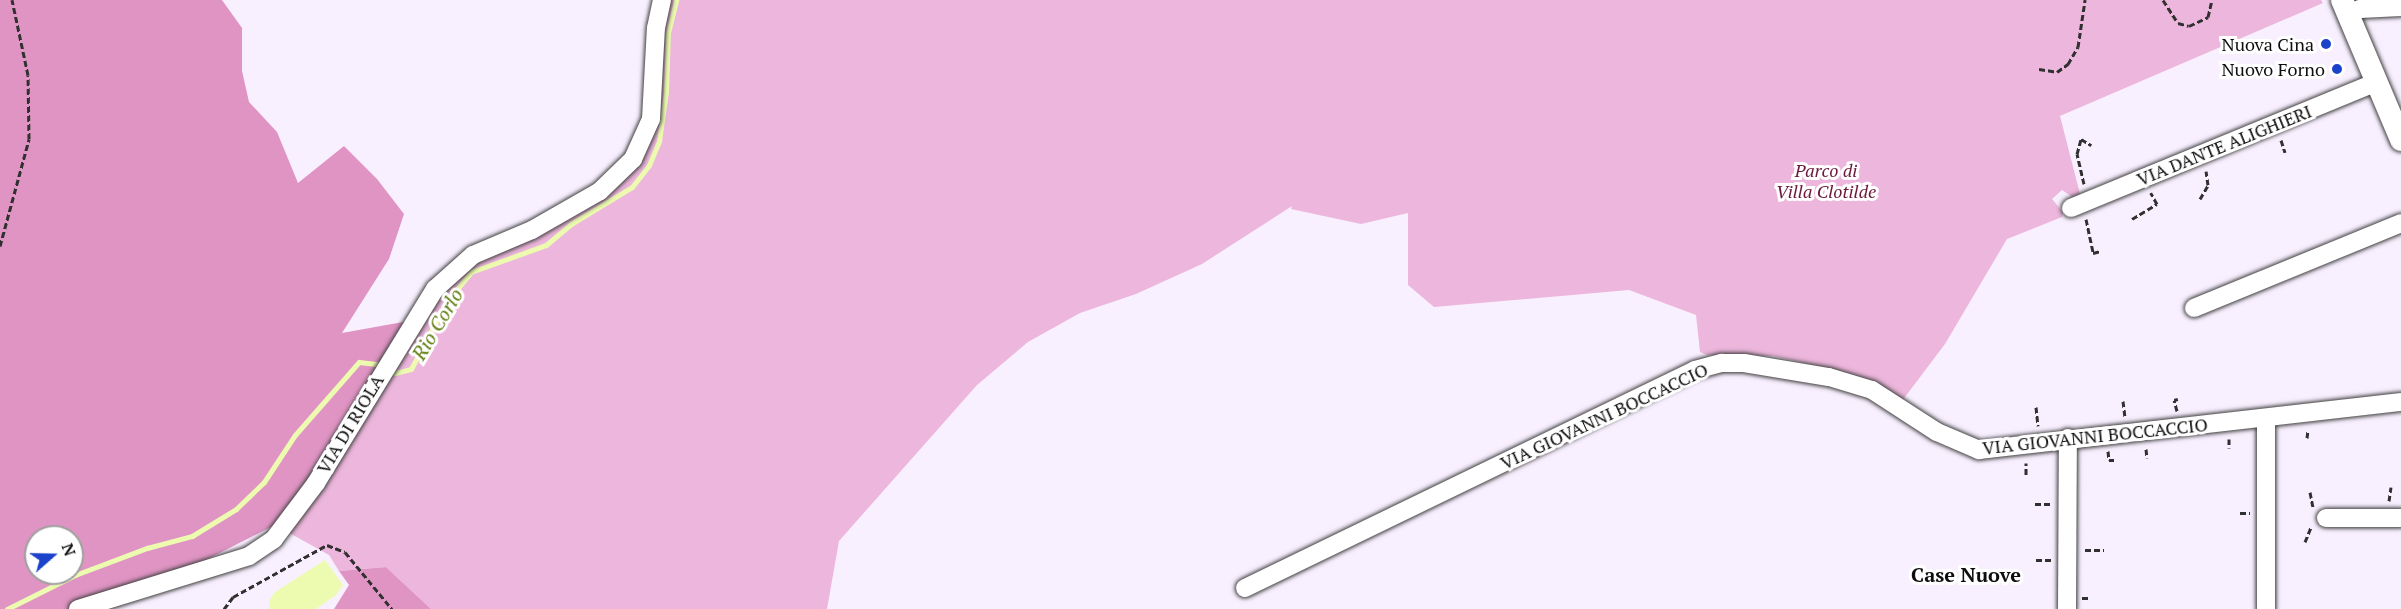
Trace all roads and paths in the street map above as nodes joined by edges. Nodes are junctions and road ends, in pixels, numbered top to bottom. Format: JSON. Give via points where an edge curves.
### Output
{"nodes":[{"id":1,"x":12,"y":0,"type":"edge"},
{"id":2,"x":662,"y":0,"type":"edge"},
{"id":3,"x":2085,"y":0,"type":"edge"},
{"id":4,"x":2163,"y":0,"type":"edge"},
{"id":5,"x":2212,"y":0,"type":"edge"},
{"id":6,"x":2345,"y":7,"type":"edge"},
{"id":7,"x":2401,"y":7,"type":"edge"},
{"id":8,"x":2039,"y":69,"type":"dead end"},
{"id":9,"x":2376,"y":82,"type":"junction"},
{"id":10,"x":2279,"y":134,"type":"dead end"},
{"id":11,"x":2401,"y":140,"type":"edge"},
{"id":12,"x":2091,"y":145,"type":"dead end"},
{"id":13,"x":2285,"y":152,"type":"dead end"},
{"id":14,"x":2206,"y":166,"type":"dead end"},
{"id":15,"x":2153,"y":190,"type":"dead end"},
{"id":16,"x":2086,"y":192,"type":"dead end"},
{"id":17,"x":2200,"y":199,"type":"dead end"},
{"id":18,"x":2078,"y":211,"type":"joint"},
{"id":19,"x":2132,"y":219,"type":"dead end"},
{"id":20,"x":2401,"y":223,"type":"edge"},
{"id":21,"x":0,"y":246,"type":"edge"},
{"id":22,"x":2102,"y":251,"type":"dead end"},
{"id":23,"x":2194,"y":308,"type":"dead end"},
{"id":24,"x":2178,"y":399,"type":"dead end"},
{"id":25,"x":2123,"y":401,"type":"dead end"},
{"id":26,"x":2401,"y":402,"type":"edge"},
{"id":27,"x":2036,"y":407,"type":"dead end"},
{"id":28,"x":2174,"y":413,"type":"dead end"},
{"id":29,"x":2266,"y":418,"type":"junction"},
{"id":30,"x":2126,"y":423,"type":"dead end"},
{"id":31,"x":2039,"y":434,"type":"dead end"},
{"id":32,"x":2068,"y":438,"type":"junction"},
{"id":33,"x":2146,"y":444,"type":"dead end"},
{"id":34,"x":2026,"y":456,"type":"dead end"},
{"id":35,"x":2147,"y":458,"type":"dead end"},
{"id":36,"x":2026,"y":475,"type":"dead end"},
{"id":37,"x":2310,"y":492,"type":"dead end"},
{"id":38,"x":2035,"y":504,"type":"dead end"},
{"id":39,"x":2056,"y":504,"type":"dead end"},
{"id":40,"x":2401,"y":518,"type":"edge"},
{"id":41,"x":2320,"y":520,"type":"junction"},
{"id":42,"x":2305,"y":542,"type":"dead end"},
{"id":43,"x":2077,"y":549,"type":"dead end"},
{"id":44,"x":2104,"y":550,"type":"dead end"},
{"id":45,"x":2036,"y":560,"type":"dead end"},
{"id":46,"x":2056,"y":560,"type":"dead end"},
{"id":47,"x":1245,"y":588,"type":"dead end"},
{"id":48,"x":78,"y":609,"type":"edge"},
{"id":49,"x":224,"y":609,"type":"edge"},
{"id":50,"x":392,"y":609,"type":"edge"},
{"id":51,"x":2067,"y":609,"type":"edge"},
{"id":52,"x":2266,"y":609,"type":"edge"}],
"edges":[{"from":1,"to":21,"type":"path","via":[[28,75],[29,139]]},
{"from":2,"to":48,"type":"street","name":"VIA DI RIOLA","via":[[656,28],[651,119],[633,159],[600,191],[532,230],[473,255],[435,289],[316,483],[274,539],[249,556]]},
{"from":3,"to":8,"type":"path","via":[[2078,47],[2068,64],[2057,72]]},
{"from":4,"to":5,"type":"path","via":[[2178,23],[2189,26],[2208,16]]},
{"from":6,"to":7,"type":"street"},
{"from":6,"to":9,"type":"street"},
{"from":9,"to":11,"type":"street"},
{"from":9,"to":18,"type":"street","name":"VIA DANTE ALIGHIERI"},
{"from":10,"to":13,"type":"path"},
{"from":12,"to":16,"type":"path","via":[[2081,139],[2077,154]]},
{"from":14,"to":17,"type":"path","via":[[2208,185]]},
{"from":15,"to":19,"type":"path","via":[[2150,192],[2157,204]]},
{"from":18,"to":22,"type":"path","via":[[2093,253]]},
{"from":20,"to":23,"type":"street"},
{"from":24,"to":28,"type":"path","via":[[2174,399]]},
{"from":25,"to":30,"type":"path"},
{"from":26,"to":29,"type":"street","name":"VIA GIOVANNI BOCCACCIO"},
{"from":27,"to":31,"type":"path"},
{"from":29,"to":32,"type":"street","name":"VIA GIOVANNI BOCCACCIO"},
{"from":29,"to":52,"type":"street"},
{"from":32,"to":47,"type":"street","name":"VIA GIOVANNI BOCCACCIO","via":[[1979,450],[1937,432],[1872,390],[1829,377],[1722,363],[1695,370]]},
{"from":32,"to":51,"type":"street"},
{"from":33,"to":35,"type":"path"},
{"from":34,"to":36,"type":"path"},
{"from":37,"to":41,"type":"path","via":[[2313,511]]},
{"from":38,"to":39,"type":"path"},
{"from":40,"to":41,"type":"street"},
{"from":41,"to":42,"type":"path","via":[[2311,527]]},
{"from":43,"to":44,"type":"path"},
{"from":45,"to":46,"type":"path"},
{"from":49,"to":50,"type":"path","via":[[233,597],[327,545],[345,552]]}]}
